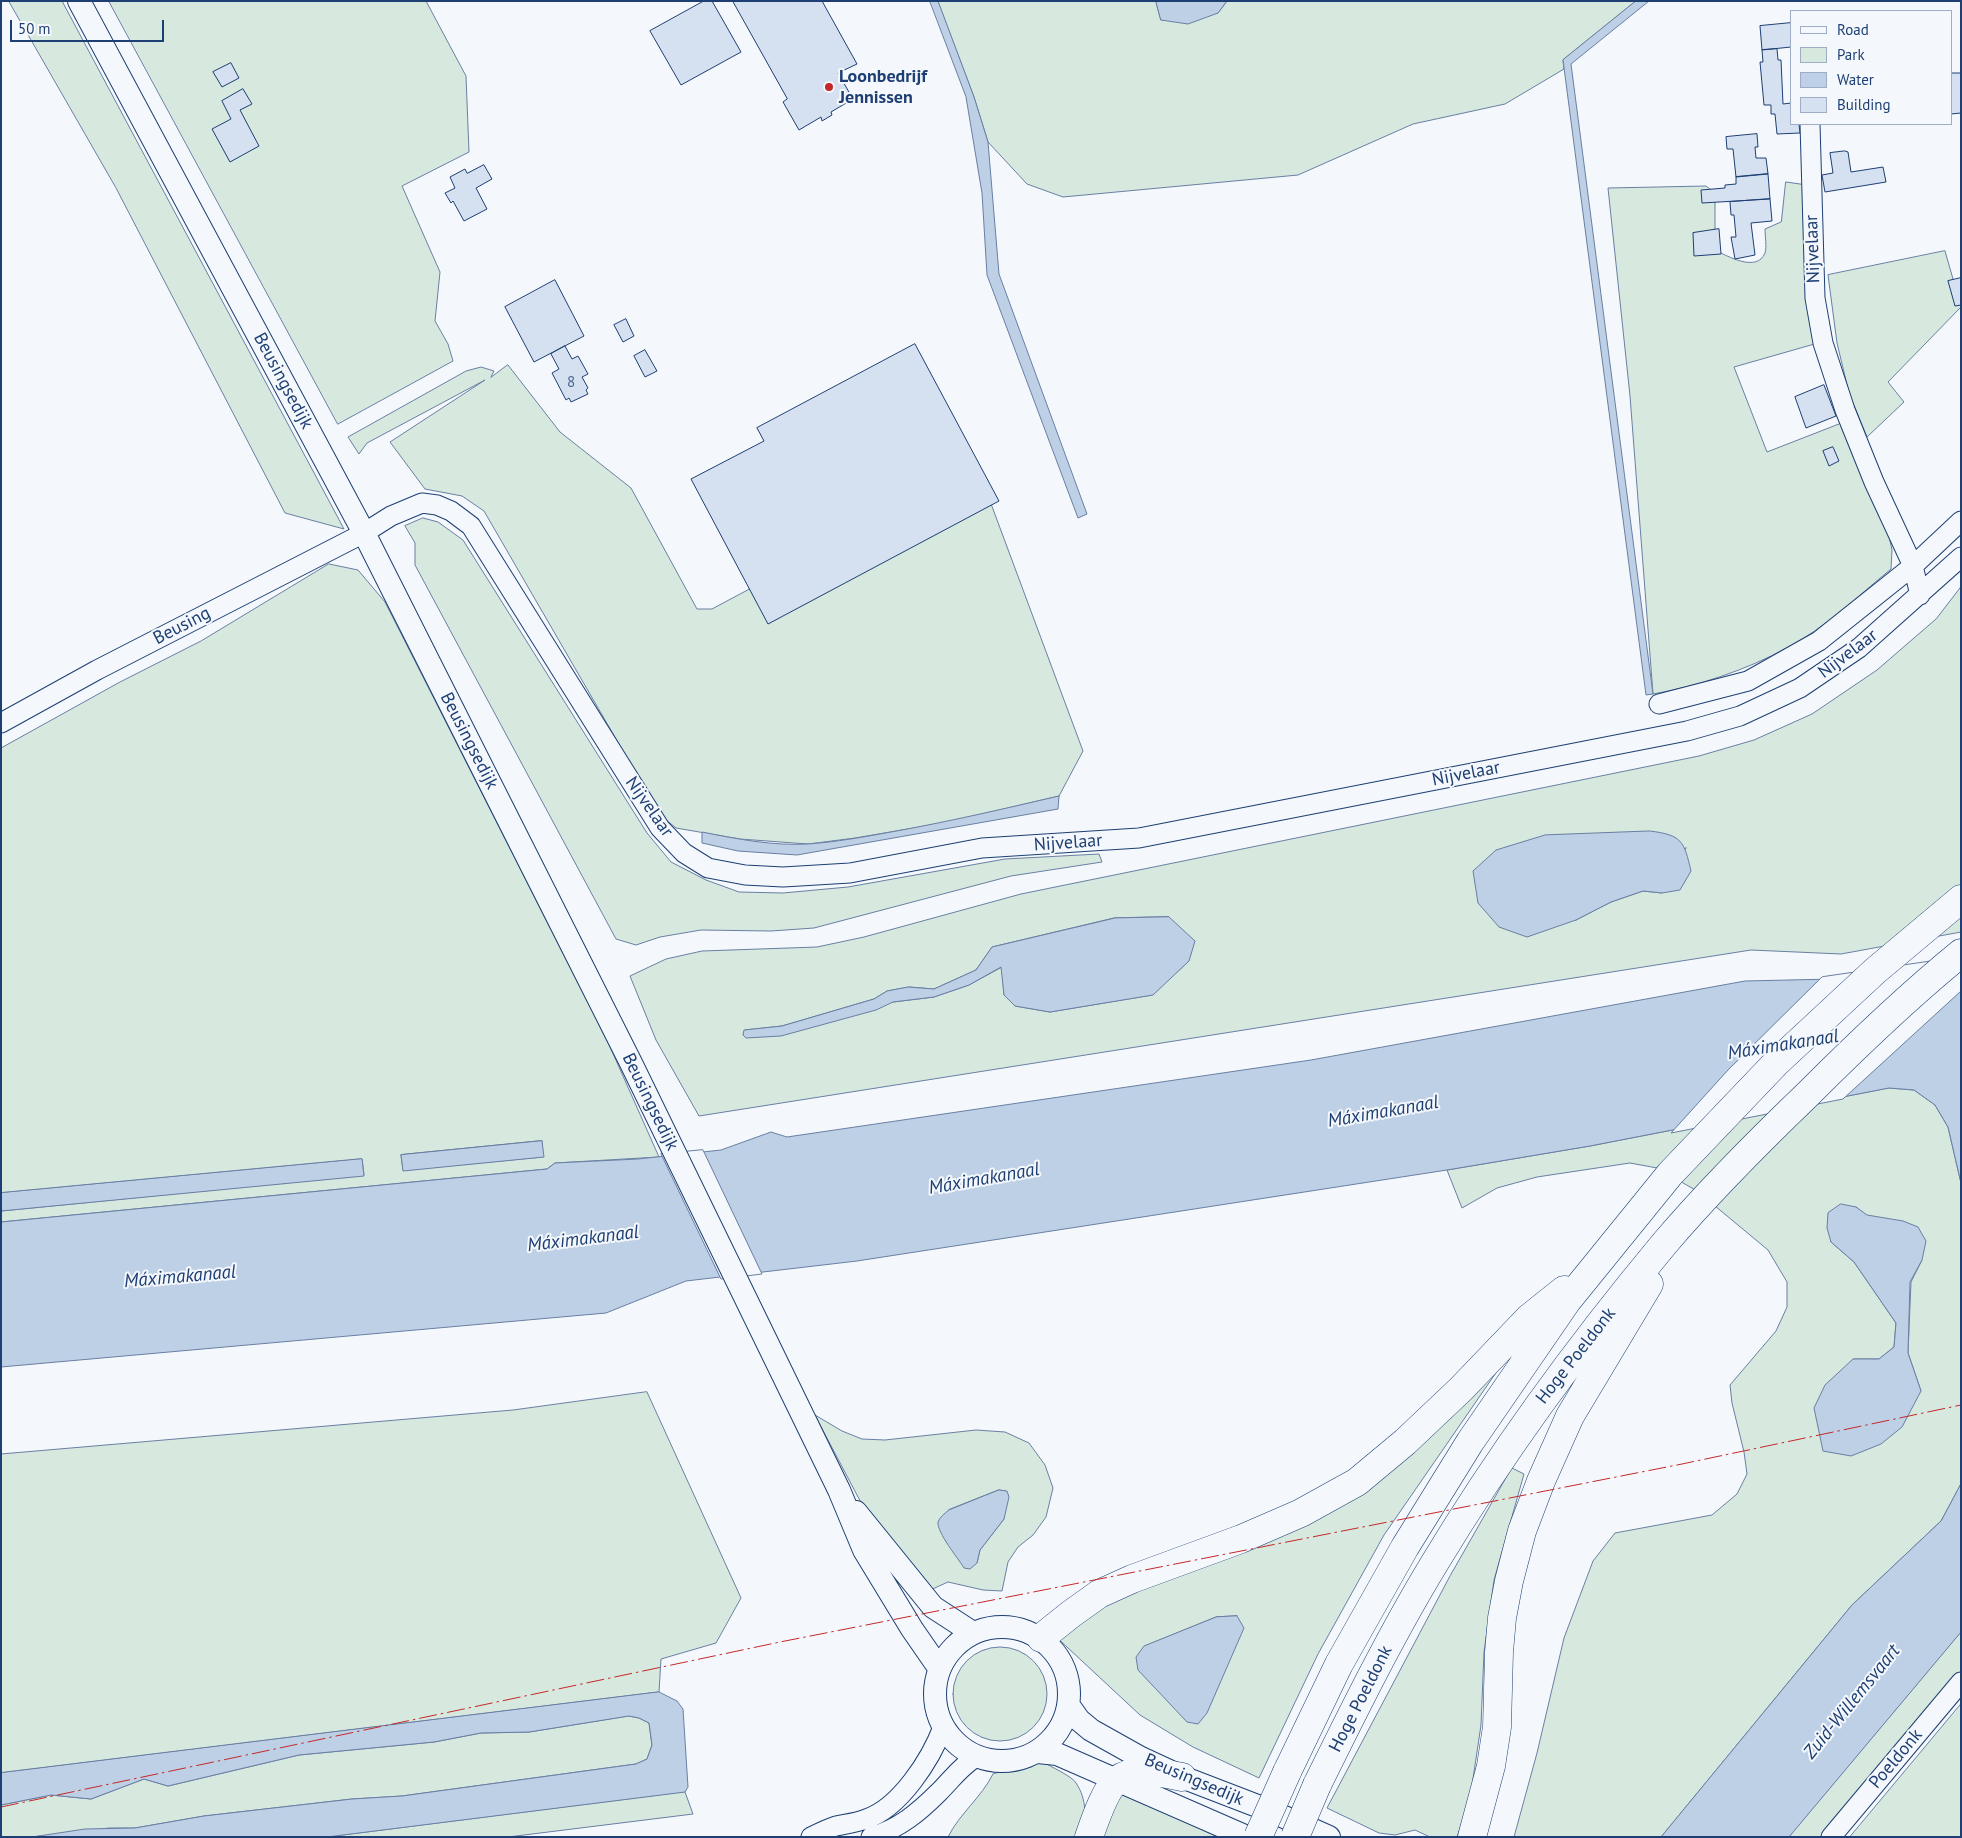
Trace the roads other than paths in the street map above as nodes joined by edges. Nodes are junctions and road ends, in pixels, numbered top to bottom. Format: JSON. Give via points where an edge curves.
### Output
{"nodes":[{"id":1,"x":79,"y":1,"type":"edge"},
{"id":2,"x":1810,"y":125,"type":"edge"},
{"id":3,"x":1961,"y":522,"type":"edge"},
{"id":4,"x":364,"y":533,"type":"junction"},
{"id":5,"x":1961,"y":557,"type":"edge"},
{"id":6,"x":1913,"y":566,"type":"junction"},
{"id":7,"x":1920,"y":595,"type":"junction"},
{"id":8,"x":1659,"y":704,"type":"dead end"},
{"id":9,"x":1,"y":723,"type":"edge"},
{"id":10,"x":1961,"y":899,"type":"edge"},
{"id":11,"x":1961,"y":954,"type":"edge"},
{"id":12,"x":1665,"y":1243,"type":"junction"},
{"id":13,"x":1596,"y":1264,"type":"junction"},
{"id":14,"x":839,"y":1490,"type":"junction"},
{"id":15,"x":972,"y":1633,"type":"junction"},
{"id":16,"x":1041,"y":1638,"type":"junction"},
{"id":17,"x":940,"y":1668,"type":"junction"},
{"id":18,"x":1961,"y":1682,"type":"edge"},
{"id":19,"x":1069,"y":1706,"type":"junction"},
{"id":20,"x":943,"y":1727,"type":"junction"},
{"id":21,"x":1038,"y":1752,"type":"junction"},
{"id":22,"x":976,"y":1757,"type":"junction"},
{"id":23,"x":1182,"y":1777,"type":"junction"},
{"id":24,"x":1116,"y":1781,"type":"junction"},
{"id":25,"x":810,"y":1837,"type":"edge"},
{"id":26,"x":871,"y":1837,"type":"edge"},
{"id":27,"x":1089,"y":1837,"type":"edge"},
{"id":28,"x":1247,"y":1837,"type":"edge"},
{"id":29,"x":1258,"y":1837,"type":"edge"},
{"id":30,"x":1295,"y":1837,"type":"edge"},
{"id":31,"x":1329,"y":1837,"type":"edge"},
{"id":32,"x":1472,"y":1837,"type":"edge"},
{"id":33,"x":1831,"y":1837,"type":"edge"}],
"edges":[{"from":1,"to":4,"type":"street","name":"Beusingsedijk"},
{"from":2,"to":6,"type":"street","name":"Nijvelaar","via":[[1815,298],[1823,343],[1874,482]]},
{"from":3,"to":6,"type":"street","name":"Nijvelaar"},
{"from":4,"to":7,"type":"street","name":"Nijvelaar","via":[[391,516],[422,503],[452,511],[471,526],[660,828],[684,853],[708,868],[745,875],[783,877],[850,873],[982,848],[1139,838],[1687,730],[1740,716],[1800,688],[1859,648]]},
{"from":4,"to":9,"type":"street","name":"Beusing"},
{"from":4,"to":14,"type":"street","name":"Beusingsedijk","via":[[631,1062]]},
{"from":5,"to":7,"type":"street","name":"Nijvelaar"},
{"from":6,"to":7,"type":"street","name":"Nijvelaar"},
{"from":6,"to":8,"type":"street","name":"Nijvelaar","via":[[1819,641],[1748,682]]},
{"from":10,"to":13,"type":"highway","name":"Hoge Poeldonk","via":[[1874,971],[1776,1063],[1670,1174]]},
{"from":11,"to":12,"type":"highway","name":"Hoge Poeldonk","via":[[1852,1050],[1742,1159]]},
{"from":12,"to":30,"type":"highway","name":"Hoge Poeldonk","bridge":true,"via":[[1532,1414],[1434,1563],[1317,1785]]},
{"from":12,"to":32,"type":"highway","via":[[1646,1292],[1570,1416],[1522,1530],[1502,1618],[1492,1766]]},
{"from":13,"to":16,"type":"highway","via":[[1529,1318],[1461,1389],[1357,1482],[1292,1517],[1099,1594]]},
{"from":13,"to":29,"type":"highway","name":"Hoge Poeldonk","bridge":true,"via":[[1504,1390],[1405,1547],[1339,1664]]},
{"from":14,"to":15,"type":"street","name":"Beusingsedijk","via":[[934,1607]]},
{"from":14,"to":17,"type":"street","name":"Beusingsedijk","via":[[864,1550]]},
{"from":15,"to":16,"type":"street","via":[[1008,1626]]},
{"from":15,"to":17,"type":"street","via":[[958,1643]]},
{"from":16,"to":19,"type":"street","via":[[1055,1651],[1065,1668],[1070,1687]]},
{"from":17,"to":20,"type":"street","via":[[935,1692]]},
{"from":18,"to":33,"type":"street","name":"Poeldonk"},
{"from":19,"to":21,"type":"street","via":[[1063,1724]]},
{"from":19,"to":23,"type":"street","name":"Beusingsedijk","via":[[1091,1730]]},
{"from":20,"to":22,"type":"street","via":[[952,1739]]},
{"from":20,"to":25,"type":"street","via":[[919,1772],[888,1807],[867,1819]]},
{"from":21,"to":22,"type":"street","via":[[1011,1761],[996,1762]]},
{"from":21,"to":24,"type":"street","name":"Beusingsedijk","via":[[1057,1754]]},
{"from":22,"to":26,"type":"street","via":[[963,1765],[902,1825]]},
{"from":23,"to":24,"type":"highway","via":[[1139,1773]]},
{"from":23,"to":31,"type":"street","name":"Beusingsedijk"},
{"from":24,"to":27,"type":"highway"},
{"from":24,"to":28,"type":"street","name":"Beusingsedijk"}]}
